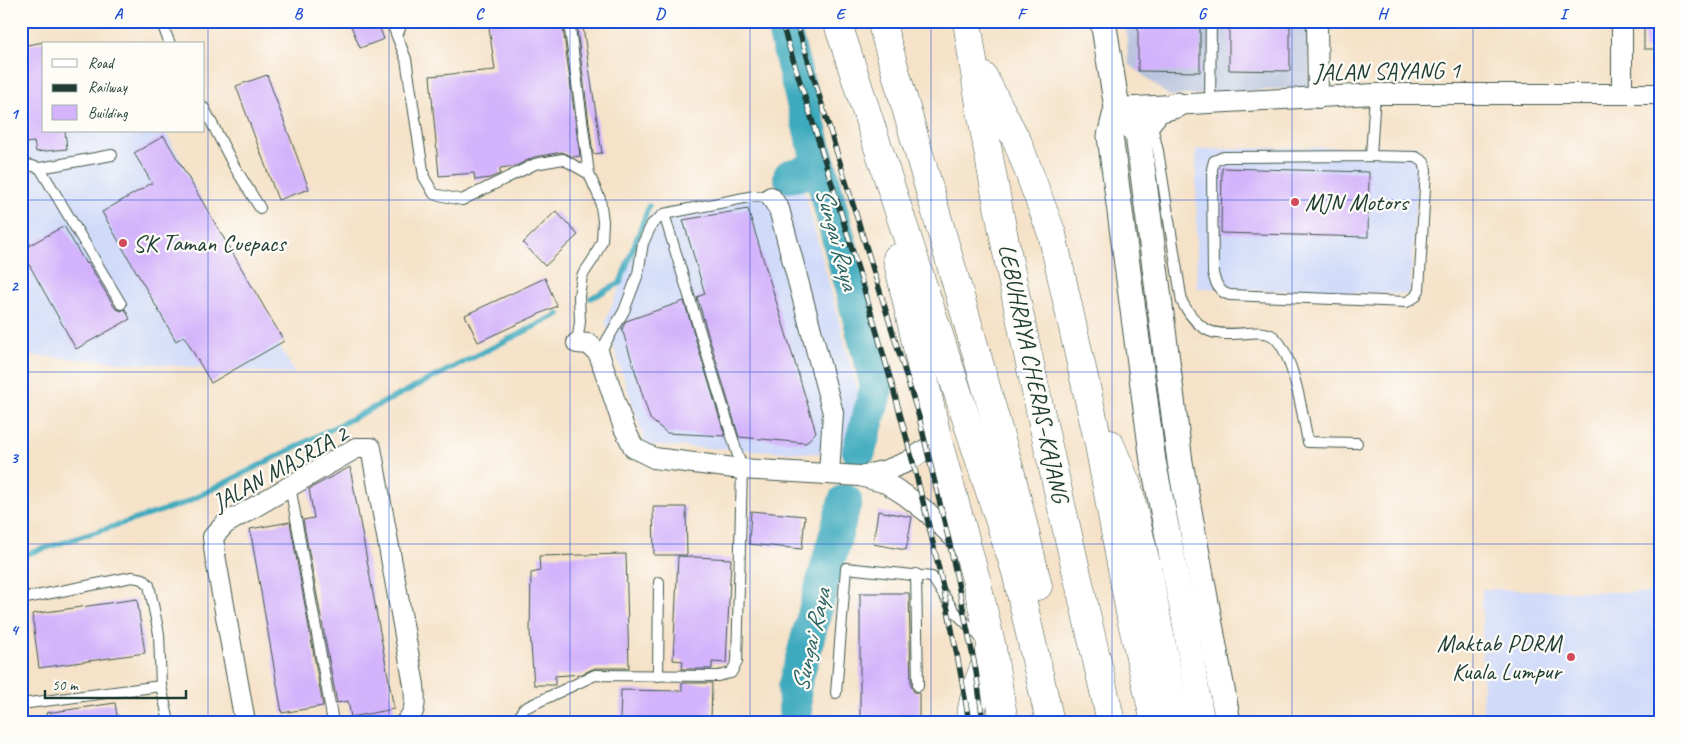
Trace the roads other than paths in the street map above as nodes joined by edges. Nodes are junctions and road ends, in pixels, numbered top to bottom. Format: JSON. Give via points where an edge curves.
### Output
{"nodes":[{"id":1,"x":161,"y":21,"type":"edge"},
{"id":2,"x":391,"y":21,"type":"edge"},
{"id":3,"x":404,"y":21,"type":"edge"},
{"id":4,"x":569,"y":21,"type":"edge"},
{"id":5,"x":837,"y":21,"type":"edge"},
{"id":6,"x":881,"y":21,"type":"edge"},
{"id":7,"x":967,"y":21,"type":"edge"},
{"id":8,"x":1102,"y":21,"type":"edge"},
{"id":9,"x":1211,"y":21,"type":"edge"},
{"id":10,"x":1317,"y":21,"type":"edge"},
{"id":11,"x":1622,"y":21,"type":"edge"},
{"id":12,"x":398,"y":36,"type":"junction"},
{"id":13,"x":169,"y":42,"type":"edge"},
{"id":14,"x":972,"y":54,"type":"junction"},
{"id":15,"x":1375,"y":94,"type":"junction"},
{"id":16,"x":1622,"y":94,"type":"junction"},
{"id":17,"x":1660,"y":94,"type":"edge"},
{"id":18,"x":1318,"y":98,"type":"junction"},
{"id":19,"x":1210,"y":103,"type":"junction"},
{"id":20,"x":1177,"y":105,"type":"junction"},
{"id":21,"x":1117,"y":108,"type":"junction"},
{"id":22,"x":205,"y":110,"type":"edge"},
{"id":23,"x":1144,"y":127,"type":"junction"},
{"id":24,"x":112,"y":155,"type":"dead end"},
{"id":25,"x":1371,"y":156,"type":"junction"},
{"id":26,"x":21,"y":163,"type":"edge"},
{"id":27,"x":40,"y":168,"type":"junction"},
{"id":28,"x":588,"y":174,"type":"junction"},
{"id":29,"x":771,"y":196,"type":"joint"},
{"id":30,"x":894,"y":198,"type":"junction"},
{"id":31,"x":260,"y":208,"type":"dead end"},
{"id":32,"x":664,"y":214,"type":"junction"},
{"id":33,"x":121,"y":304,"type":"dead end"},
{"id":34,"x":578,"y":343,"type":"joint"},
{"id":35,"x":599,"y":354,"type":"junction"},
{"id":36,"x":1086,"y":385,"type":"junction"},
{"id":37,"x":938,"y":442,"type":"junction"},
{"id":38,"x":1358,"y":442,"type":"dead end"},
{"id":39,"x":742,"y":469,"type":"junction"},
{"id":40,"x":829,"y":473,"type":"junction"},
{"id":41,"x":860,"y":476,"type":"junction"},
{"id":42,"x":290,"y":486,"type":"junction"},
{"id":43,"x":969,"y":552,"type":"junction"},
{"id":44,"x":916,"y":574,"type":"junction"},
{"id":45,"x":659,"y":582,"type":"dead end"},
{"id":46,"x":21,"y":600,"type":"edge"},
{"id":47,"x":992,"y":648,"type":"junction"},
{"id":48,"x":658,"y":676,"type":"junction"},
{"id":49,"x":161,"y":686,"type":"junction"},
{"id":50,"x":918,"y":686,"type":"dead end"},
{"id":51,"x":836,"y":693,"type":"dead end"},
{"id":52,"x":21,"y":704,"type":"edge"},
{"id":53,"x":169,"y":722,"type":"edge"},
{"id":54,"x":245,"y":722,"type":"edge"},
{"id":55,"x":333,"y":722,"type":"edge"},
{"id":56,"x":406,"y":722,"type":"edge"},
{"id":57,"x":517,"y":722,"type":"edge"},
{"id":58,"x":969,"y":722,"type":"edge"},
{"id":59,"x":1004,"y":722,"type":"edge"},
{"id":60,"x":1050,"y":722,"type":"edge"},
{"id":61,"x":1069,"y":722,"type":"edge"},
{"id":62,"x":1111,"y":722,"type":"edge"},
{"id":63,"x":1155,"y":722,"type":"edge"},
{"id":64,"x":1176,"y":722,"type":"edge"},
{"id":65,"x":1202,"y":722,"type":"edge"},
{"id":66,"x":1228,"y":722,"type":"edge"}],
"edges":[{"from":1,"to":13,"type":"lane"},
{"from":2,"to":12,"type":"lane"},
{"from":3,"to":12,"type":"lane"},
{"from":4,"to":28,"type":"lane"},
{"from":5,"to":30,"type":"highway"},
{"from":6,"to":61,"type":"highway","via":[[1011,474]]},
{"from":7,"to":14,"type":"highway","name":"LEBUHRAYA CHERAS–KAJANG"},
{"from":8,"to":21,"type":"street"},
{"from":9,"to":19,"type":"lane"},
{"from":10,"to":18,"type":"street"},
{"from":11,"to":16,"type":"street"},
{"from":12,"to":28,"type":"lane","via":[[406,59],[424,177],[434,194],[462,200],[535,164],[563,159]]},
{"from":14,"to":36,"type":"highway","via":[[1018,143],[1052,234]]},
{"from":14,"to":62,"type":"highway","name":"LEBUHRAYA CHERAS–KAJANG","via":[[990,167]]},
{"from":15,"to":16,"type":"street","name":"JALAN SAYANG 1"},
{"from":15,"to":18,"type":"street","name":"JALAN SAYANG 1"},
{"from":15,"to":25,"type":"lane"},
{"from":16,"to":17,"type":"street","name":"JALAN SAYANG 1"},
{"from":18,"to":19,"type":"street","name":"JALAN SAYANG 1"},
{"from":19,"to":20,"type":"street","name":"JALAN SAYANG 1"},
{"from":20,"to":21,"type":"street","name":"JALAN SAYANG 1"},
{"from":20,"to":23,"type":"street","via":[[1158,110]]},
{"from":21,"to":23,"type":"street"},
{"from":21,"to":65,"type":"street","via":[[1110,136],[1152,451]]},
{"from":22,"to":31,"type":"lane"},
{"from":23,"to":38,"type":"lane","via":[[1158,151],[1182,302],[1191,317],[1204,329],[1222,335],[1254,332],[1271,335],[1284,350],[1294,377],[1308,442]]},
{"from":23,"to":66,"type":"street","via":[[1180,462]]},
{"from":24,"to":27,"type":"lane"},
{"from":25,"to":25,"type":"lane","via":[[1416,157],[1424,162],[1420,290],[1415,297],[1406,302],[1230,295],[1220,289],[1213,272],[1214,161],[1223,157]]},
{"from":26,"to":27,"type":"lane"},
{"from":27,"to":33,"type":"lane"},
{"from":28,"to":34,"type":"lane","via":[[600,199],[602,241],[582,276],[578,296]]},
{"from":29,"to":32,"type":"lane","via":[[754,196]]},
{"from":29,"to":40,"type":"street","via":[[780,209],[833,413]]},
{"from":30,"to":37,"type":"highway","via":[[897,259]]},
{"from":30,"to":60,"type":"highway","via":[[1016,572]]},
{"from":32,"to":35,"type":"lane","via":[[652,224],[624,311]]},
{"from":32,"to":39,"type":"lane"},
{"from":34,"to":35,"type":"street","via":[[589,344]]},
{"from":35,"to":39,"type":"street","via":[[634,448],[654,458]]},
{"from":36,"to":63,"type":"highway"},
{"from":36,"to":64,"type":"highway","via":[[1128,487],[1149,576]]},
{"from":37,"to":41,"type":"street","via":[[907,462]]},
{"from":37,"to":43,"type":"highway"},
{"from":39,"to":40,"type":"street"},
{"from":39,"to":48,"type":"lane","via":[[737,662],[731,673],[718,676]]},
{"from":40,"to":41,"type":"street"},
{"from":41,"to":43,"type":"street","via":[[886,483],[905,495]]},
{"from":42,"to":54,"type":"street","name":"JALAN MASRIA 2","via":[[225,524],[213,537]]},
{"from":42,"to":55,"type":"lane"},
{"from":42,"to":56,"type":"street","name":"JALAN MASRIA 2","via":[[356,448],[371,448],[414,685],[415,706]]},
{"from":43,"to":47,"type":"highway"},
{"from":44,"to":47,"type":"lane","via":[[932,577],[954,611]]},
{"from":44,"to":50,"type":"lane"},
{"from":44,"to":51,"type":"lane","via":[[846,568]]},
{"from":45,"to":48,"type":"lane"},
{"from":46,"to":49,"type":"lane","via":[[132,577],[143,579],[149,585],[159,634]]},
{"from":47,"to":58,"type":"highway","via":[[977,686]]},
{"from":47,"to":59,"type":"highway"},
{"from":48,"to":57,"type":"lane","via":[[595,676],[523,709]]},
{"from":49,"to":52,"type":"lane"},
{"from":49,"to":53,"type":"lane"}]}
